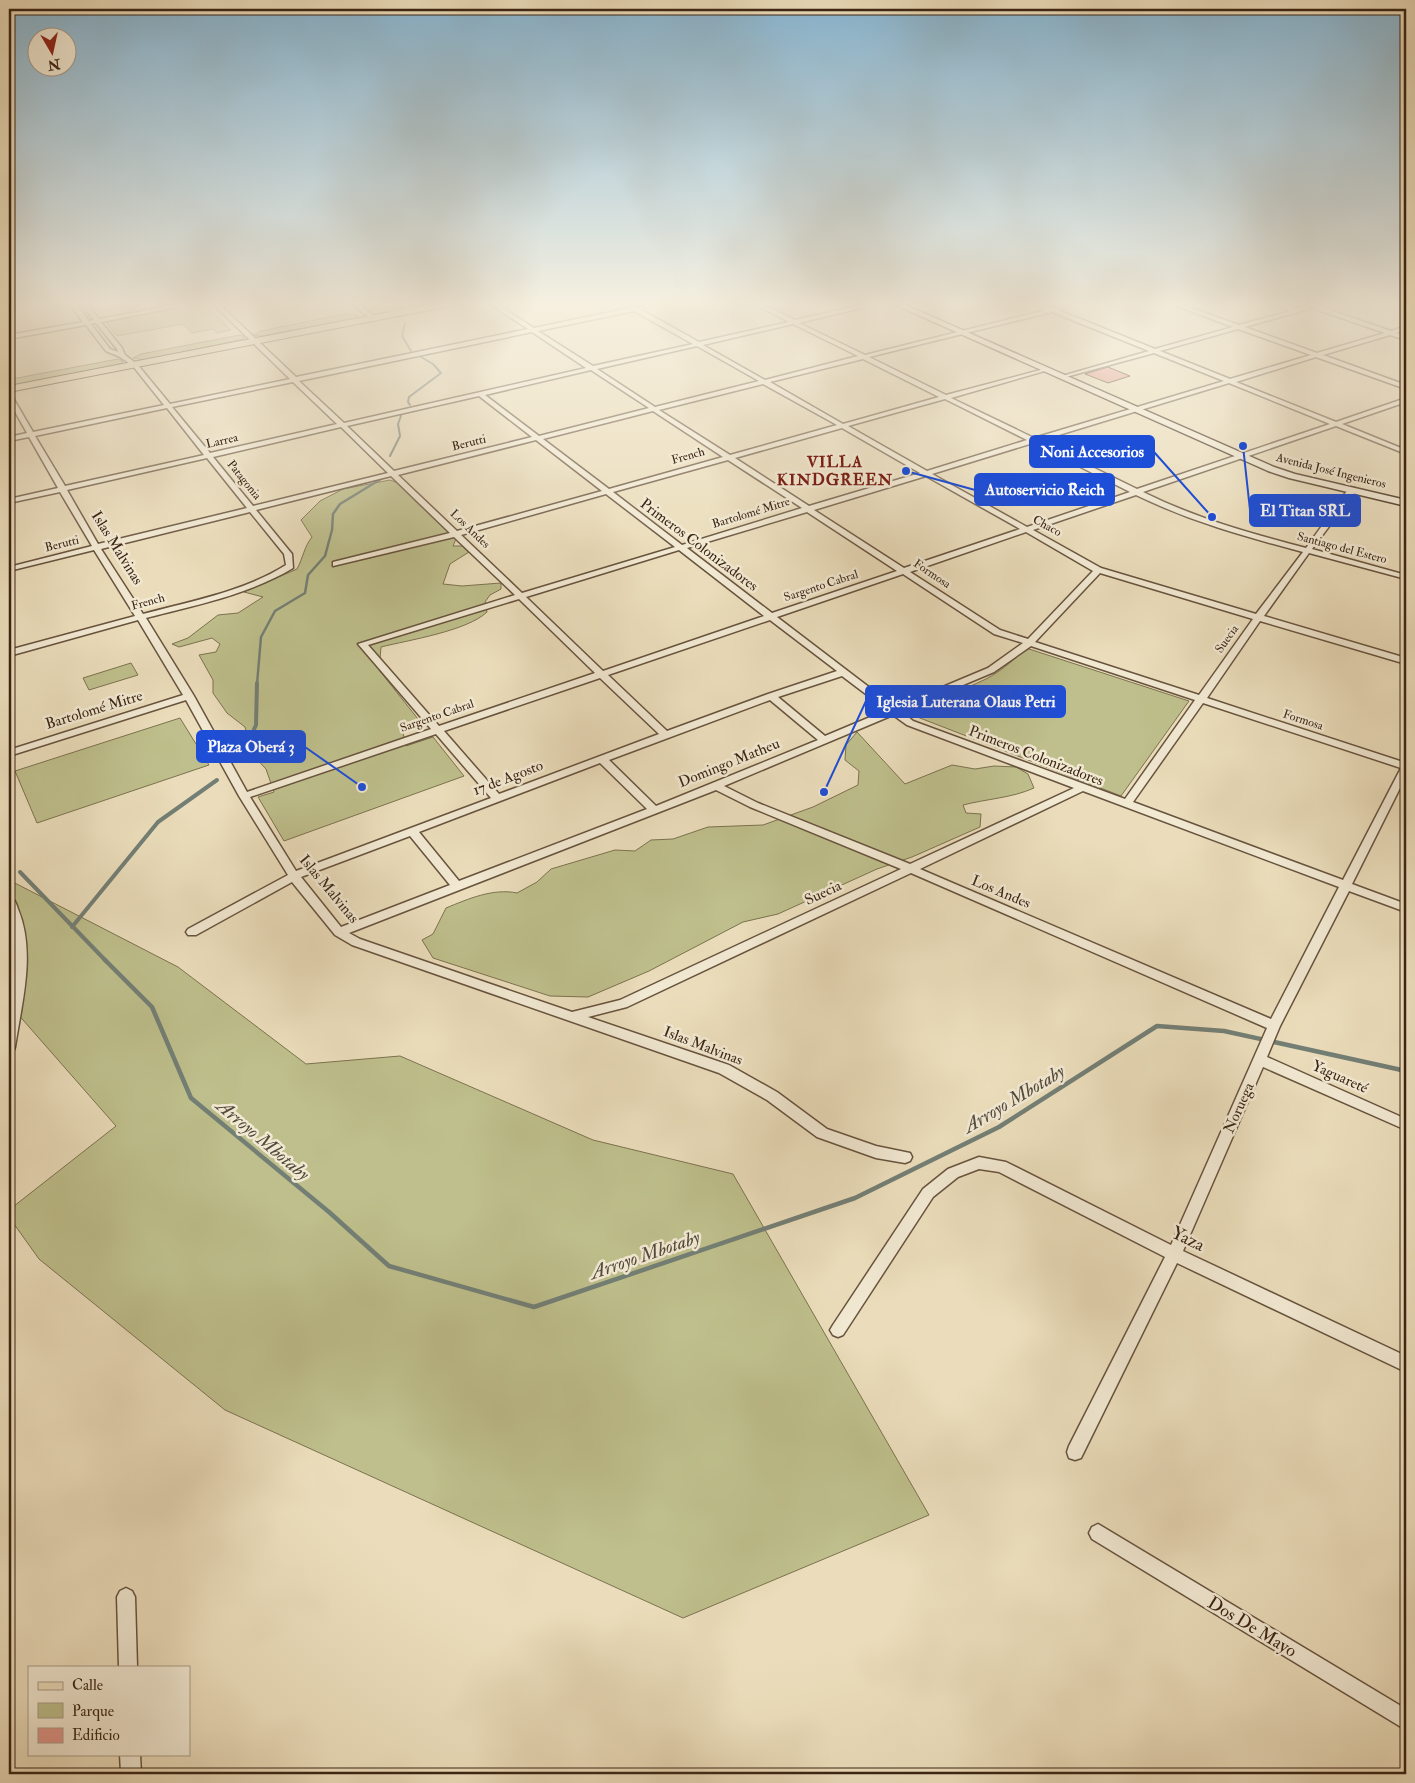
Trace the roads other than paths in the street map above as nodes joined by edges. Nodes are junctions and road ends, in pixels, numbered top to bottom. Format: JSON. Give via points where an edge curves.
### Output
{"nodes":[{"id":1,"x":24,"y":386,"type":"edge"},
{"id":2,"x":152,"y":386,"type":"edge"},
{"id":3,"x":265,"y":386,"type":"edge"},
{"id":4,"x":301,"y":386,"type":"edge"},
{"id":5,"x":514,"y":386,"type":"edge"},
{"id":6,"x":619,"y":386,"type":"edge"},
{"id":7,"x":747,"y":386,"type":"edge"},
{"id":8,"x":772,"y":386,"type":"edge"},
{"id":9,"x":921,"y":386,"type":"edge"},
{"id":10,"x":988,"y":386,"type":"edge"},
{"id":11,"x":1084,"y":386,"type":"edge"},
{"id":12,"x":1213,"y":386,"type":"edge"},
{"id":13,"x":1243,"y":386,"type":"edge"},
{"id":14,"x":9,"y":389,"type":"edge"},
{"id":15,"x":480,"y":394,"type":"junction"},
{"id":16,"x":9,"y":396,"type":"edge"},
{"id":17,"x":945,"y":398,"type":"junction"},
{"id":18,"x":1406,"y":400,"type":"edge"},
{"id":19,"x":168,"y":406,"type":"junction"},
{"id":20,"x":652,"y":409,"type":"junction"},
{"id":21,"x":1136,"y":410,"type":"junction"},
{"id":22,"x":1337,"y":424,"type":"junction"},
{"id":23,"x":342,"y":425,"type":"junction"},
{"id":24,"x":843,"y":426,"type":"junction"},
{"id":25,"x":31,"y":434,"type":"junction"},
{"id":26,"x":537,"y":438,"type":"junction"},
{"id":27,"x":9,"y":439,"type":"edge"},
{"id":28,"x":1032,"y":441,"type":"junction"},
{"id":29,"x":1406,"y":452,"type":"edge"},
{"id":30,"x":208,"y":456,"type":"junction"},
{"id":31,"x":1242,"y":456,"type":"junction"},
{"id":32,"x":730,"y":457,"type":"junction"},
{"id":33,"x":928,"y":473,"type":"junction"},
{"id":34,"x":394,"y":474,"type":"junction"},
{"id":35,"x":62,"y":489,"type":"junction"},
{"id":36,"x":1352,"y":490,"type":"junction"},
{"id":37,"x":606,"y":492,"type":"junction"},
{"id":38,"x":1135,"y":492,"type":"junction"},
{"id":39,"x":9,"y":500,"type":"edge"},
{"id":40,"x":1404,"y":501,"type":"edge"},
{"id":41,"x":252,"y":509,"type":"junction"},
{"id":42,"x":809,"y":509,"type":"junction"},
{"id":43,"x":1027,"y":529,"type":"junction"},
{"id":44,"x":456,"y":534,"type":"junction"},
{"id":45,"x":96,"y":547,"type":"junction"},
{"id":46,"x":680,"y":548,"type":"junction"},
{"id":47,"x":1307,"y":551,"type":"junction"},
{"id":48,"x":336,"y":564,"type":"dead end"},
{"id":49,"x":290,"y":566,"type":"joint"},
{"id":50,"x":9,"y":569,"type":"edge"},
{"id":51,"x":1098,"y":570,"type":"junction"},
{"id":52,"x":906,"y":572,"type":"junction"},
{"id":53,"x":1406,"y":578,"type":"edge"},
{"id":54,"x":521,"y":596,"type":"junction"},
{"id":55,"x":771,"y":616,"type":"junction"},
{"id":56,"x":142,"y":617,"type":"junction"},
{"id":57,"x":1258,"y":618,"type":"junction"},
{"id":58,"x":1029,"y":643,"type":"junction"},
{"id":59,"x":9,"y":653,"type":"edge"},
{"id":60,"x":1406,"y":661,"type":"edge"},
{"id":61,"x":844,"y":672,"type":"junction"},
{"id":62,"x":601,"y":674,"type":"junction"},
{"id":63,"x":189,"y":696,"type":"junction"},
{"id":64,"x":771,"y":696,"type":"junction"},
{"id":65,"x":1201,"y":700,"type":"junction"},
{"id":66,"x":894,"y":711,"type":"junction"},
{"id":67,"x":437,"y":730,"type":"junction"},
{"id":68,"x":666,"y":736,"type":"junction"},
{"id":69,"x":824,"y":740,"type":"junction"},
{"id":70,"x":9,"y":753,"type":"edge"},
{"id":71,"x":602,"y":759,"type":"junction"},
{"id":72,"x":1406,"y":767,"type":"edge"},
{"id":73,"x":716,"y":786,"type":"junction"},
{"id":74,"x":1082,"y":788,"type":"junction"},
{"id":75,"x":244,"y":796,"type":"junction"},
{"id":76,"x":497,"y":798,"type":"junction"},
{"id":77,"x":1126,"y":805,"type":"junction"},
{"id":78,"x":652,"y":809,"type":"junction"},
{"id":79,"x":412,"y":831,"type":"junction"},
{"id":80,"x":909,"y":868,"type":"junction"},
{"id":81,"x":294,"y":876,"type":"junction"},
{"id":82,"x":1345,"y":885,"type":"junction"},
{"id":83,"x":458,"y":887,"type":"junction"},
{"id":84,"x":9,"y":901,"type":"edge"},
{"id":85,"x":1406,"y":908,"type":"edge"},
{"id":86,"x":192,"y":932,"type":"dead end"},
{"id":87,"x":340,"y":932,"type":"junction"},
{"id":88,"x":574,"y":1016,"type":"junction"},
{"id":89,"x":1273,"y":1028,"type":"junction"},
{"id":90,"x":9,"y":1047,"type":"edge"},
{"id":91,"x":1260,"y":1058,"type":"junction"},
{"id":92,"x":1406,"y":1125,"type":"edge"},
{"id":93,"x":905,"y":1157,"type":"dead end"},
{"id":94,"x":1174,"y":1254,"type":"junction"},
{"id":95,"x":838,"y":1330,"type":"dead end"},
{"id":96,"x":1406,"y":1364,"type":"edge"},
{"id":97,"x":1075,"y":1452,"type":"dead end"},
{"id":98,"x":1098,"y":1533,"type":"dead end"},
{"id":99,"x":126,"y":1597,"type":"dead end"},
{"id":100,"x":128,"y":1666,"type":"edge"},
{"id":101,"x":1406,"y":1720,"type":"edge"},
{"id":102,"x":130,"y":1756,"type":"edge"},
{"id":103,"x":130,"y":1774,"type":"edge"}],
"edges":[{"from":1,"to":14,"type":"main road"},
{"from":2,"to":19,"type":"street","name":"Patagonia"},
{"from":3,"to":19,"type":"street"},
{"from":4,"to":23,"type":"street","name":"Los Andes"},
{"from":5,"to":15,"type":"street","name":"Larrea"},
{"from":6,"to":20,"type":"street","name":"Formosa"},
{"from":7,"to":20,"type":"street","name":"Berutti"},
{"from":8,"to":24,"type":"street","name":"Chaco"},
{"from":9,"to":17,"type":"street","name":"Santiago del Estero"},
{"from":10,"to":17,"type":"street","name":"French"},
{"from":11,"to":21,"type":"main road","name":"Avenida José Ingenieros"},
{"from":12,"to":21,"type":"street","name":"Bartolomé Mitre"},
{"from":13,"to":22,"type":"street"},
{"from":15,"to":23,"type":"street","name":"Larrea"},
{"from":15,"to":26,"type":"street","name":"Primeros Colonizadores"},
{"from":16,"to":25,"type":"street","name":"Islas Malvinas"},
{"from":17,"to":24,"type":"street","name":"French"},
{"from":17,"to":28,"type":"street","name":"Santiago del Estero"},
{"from":18,"to":22,"type":"street","name":"Sargento Cabral"},
{"from":19,"to":25,"type":"street"},
{"from":19,"to":30,"type":"street","name":"Patagonia"},
{"from":20,"to":26,"type":"street","name":"Berutti"},
{"from":20,"to":32,"type":"street","name":"Formosa"},
{"from":21,"to":28,"type":"street","name":"Bartolomé Mitre"},
{"from":21,"to":31,"type":"main road","name":"Avenida José Ingenieros"},
{"from":22,"to":29,"type":"street"},
{"from":22,"to":31,"type":"street","name":"Sargento Cabral"},
{"from":23,"to":30,"type":"street","name":"Larrea"},
{"from":23,"to":34,"type":"street","name":"Los Andes"},
{"from":24,"to":32,"type":"street","name":"French"},
{"from":24,"to":33,"type":"street","name":"Chaco"},
{"from":25,"to":27,"type":"street"},
{"from":25,"to":35,"type":"street","name":"Islas Malvinas"},
{"from":26,"to":34,"type":"street","name":"Berutti"},
{"from":26,"to":37,"type":"street","name":"Primeros Colonizadores"},
{"from":28,"to":33,"type":"street","name":"Bartolomé Mitre"},
{"from":28,"to":38,"type":"street","name":"Santiago del Estero"},
{"from":30,"to":35,"type":"street","name":"Larrea"},
{"from":30,"to":41,"type":"street","name":"Patagonia"},
{"from":31,"to":36,"type":"main road","name":"Avenida José Ingenieros","via":[[1286,474]]},
{"from":31,"to":38,"type":"street","name":"Sargento Cabral"},
{"from":32,"to":37,"type":"street","name":"French"},
{"from":32,"to":42,"type":"street","name":"Formosa"},
{"from":33,"to":42,"type":"street","name":"Bartolomé Mitre"},
{"from":33,"to":43,"type":"street","name":"Chaco"},
{"from":34,"to":41,"type":"street","name":"Berutti"},
{"from":34,"to":44,"type":"street","name":"Los Andes"},
{"from":35,"to":39,"type":"street","name":"Larrea"},
{"from":35,"to":45,"type":"street","name":"Islas Malvinas"},
{"from":36,"to":40,"type":"main road","name":"Avenida José Ingenieros"},
{"from":36,"to":47,"type":"street","name":"Suecia"},
{"from":37,"to":44,"type":"street","name":"French"},
{"from":37,"to":46,"type":"street","name":"Primeros Colonizadores"},
{"from":38,"to":43,"type":"street","name":"Sargento Cabral"},
{"from":38,"to":47,"type":"street","name":"Santiago del Estero","via":[[1220,527]]},
{"from":41,"to":45,"type":"street","name":"Berutti"},
{"from":41,"to":49,"type":"street","name":"Patagonia","via":[[288,554]]},
{"from":42,"to":46,"type":"street","name":"Bartolomé Mitre"},
{"from":42,"to":52,"type":"street","name":"Formosa"},
{"from":43,"to":51,"type":"street","name":"Chaco"},
{"from":43,"to":52,"type":"street","name":"Sargento Cabral"},
{"from":44,"to":48,"type":"street","name":"French"},
{"from":44,"to":54,"type":"street","name":"Los Andes"},
{"from":45,"to":50,"type":"street","name":"Berutti"},
{"from":45,"to":56,"type":"street","name":"Islas Malvinas"},
{"from":46,"to":54,"type":"street","name":"Bartolomé Mitre"},
{"from":46,"to":55,"type":"street","name":"Primeros Colonizadores"},
{"from":47,"to":53,"type":"street","name":"Santiago del Estero"},
{"from":47,"to":57,"type":"street","name":"Suecia"},
{"from":49,"to":56,"type":"street","name":"French","via":[[244,588]]},
{"from":51,"to":57,"type":"street","name":"Chaco"},
{"from":51,"to":58,"type":"street","name":"Domingo Matheu"},
{"from":52,"to":55,"type":"street","name":"Sargento Cabral"},
{"from":52,"to":58,"type":"street","name":"Formosa","via":[[997,632]]},
{"from":54,"to":62,"type":"street","name":"Los Andes"},
{"from":54,"to":67,"type":"street","name":"Bartolomé Mitre","via":[[362,644]]},
{"from":55,"to":61,"type":"street","name":"Primeros Colonizadores"},
{"from":55,"to":62,"type":"street","name":"Sargento Cabral"},
{"from":56,"to":59,"type":"street","name":"French"},
{"from":56,"to":63,"type":"street","name":"Islas Malvinas"},
{"from":57,"to":60,"type":"street","name":"Chaco"},
{"from":57,"to":65,"type":"street","name":"Suecia"},
{"from":58,"to":65,"type":"street","name":"Formosa"},
{"from":58,"to":66,"type":"street","name":"Domingo Matheu","via":[[991,670]]},
{"from":61,"to":64,"type":"street","name":"17 de Agosto"},
{"from":61,"to":66,"type":"street","name":"Primeros Colonizadores"},
{"from":62,"to":67,"type":"street","name":"Sargento Cabral"},
{"from":62,"to":68,"type":"street","name":"Los Andes"},
{"from":63,"to":70,"type":"street","name":"Bartolomé Mitre"},
{"from":63,"to":75,"type":"street","name":"Islas Malvinas"},
{"from":64,"to":68,"type":"street","name":"17 de Agosto"},
{"from":64,"to":69,"type":"street"},
{"from":65,"to":72,"type":"street","name":"Formosa"},
{"from":65,"to":77,"type":"street","name":"Suecia"},
{"from":66,"to":69,"type":"street","name":"Domingo Matheu"},
{"from":66,"to":74,"type":"street","name":"Primeros Colonizadores","via":[[910,723]]},
{"from":67,"to":75,"type":"street","name":"Sargento Cabral"},
{"from":67,"to":76,"type":"street"},
{"from":68,"to":71,"type":"street","name":"17 de Agosto"},
{"from":69,"to":73,"type":"street","name":"Domingo Matheu"},
{"from":71,"to":76,"type":"street","name":"17 de Agosto"},
{"from":71,"to":78,"type":"street"},
{"from":72,"to":82,"type":"street","name":"Noruega"},
{"from":73,"to":78,"type":"street","name":"Domingo Matheu"},
{"from":73,"to":80,"type":"street","name":"Los Andes","via":[[754,805]]},
{"from":74,"to":77,"type":"street","name":"Primeros Colonizadores"},
{"from":74,"to":80,"type":"street","name":"Suecia"},
{"from":75,"to":81,"type":"street","name":"Islas Malvinas"},
{"from":76,"to":79,"type":"street","name":"17 de Agosto"},
{"from":77,"to":82,"type":"street","name":"Primeros Colonizadores"},
{"from":78,"to":83,"type":"street","name":"Domingo Matheu"},
{"from":79,"to":81,"type":"street","name":"17 de Agosto"},
{"from":79,"to":83,"type":"street"},
{"from":80,"to":88,"type":"street","name":"Suecia","via":[[623,1004]]},
{"from":80,"to":89,"type":"street","name":"Los Andes"},
{"from":81,"to":86,"type":"street","name":"17 de Agosto"},
{"from":81,"to":87,"type":"street","name":"Islas Malvinas"},
{"from":82,"to":85,"type":"street","name":"Primeros Colonizadores"},
{"from":82,"to":89,"type":"street","name":"Noruega"},
{"from":83,"to":87,"type":"street","name":"Domingo Matheu"},
{"from":84,"to":90,"type":"street","via":[[19,925],[20,969]]},
{"from":87,"to":88,"type":"street","name":"Islas Malvinas","via":[[356,942]]},
{"from":88,"to":93,"type":"street","name":"Islas Malvinas","via":[[724,1069],[772,1096],[822,1133],[876,1152]]},
{"from":89,"to":91,"type":"street","name":"Noruega"},
{"from":91,"to":92,"type":"street","name":"Yaguareté"},
{"from":91,"to":94,"type":"street","name":"Noruega"},
{"from":94,"to":95,"type":"street","name":"Yaza","via":[[1001,1166],[979,1163],[953,1173],[928,1193]]},
{"from":94,"to":96,"type":"street","name":"Yaza"},
{"from":94,"to":97,"type":"street","name":"Noruega"},
{"from":98,"to":101,"type":"street","name":"Dos De Mayo"},
{"from":99,"to":100,"type":"street"},
{"from":102,"to":103,"type":"street"}]}
